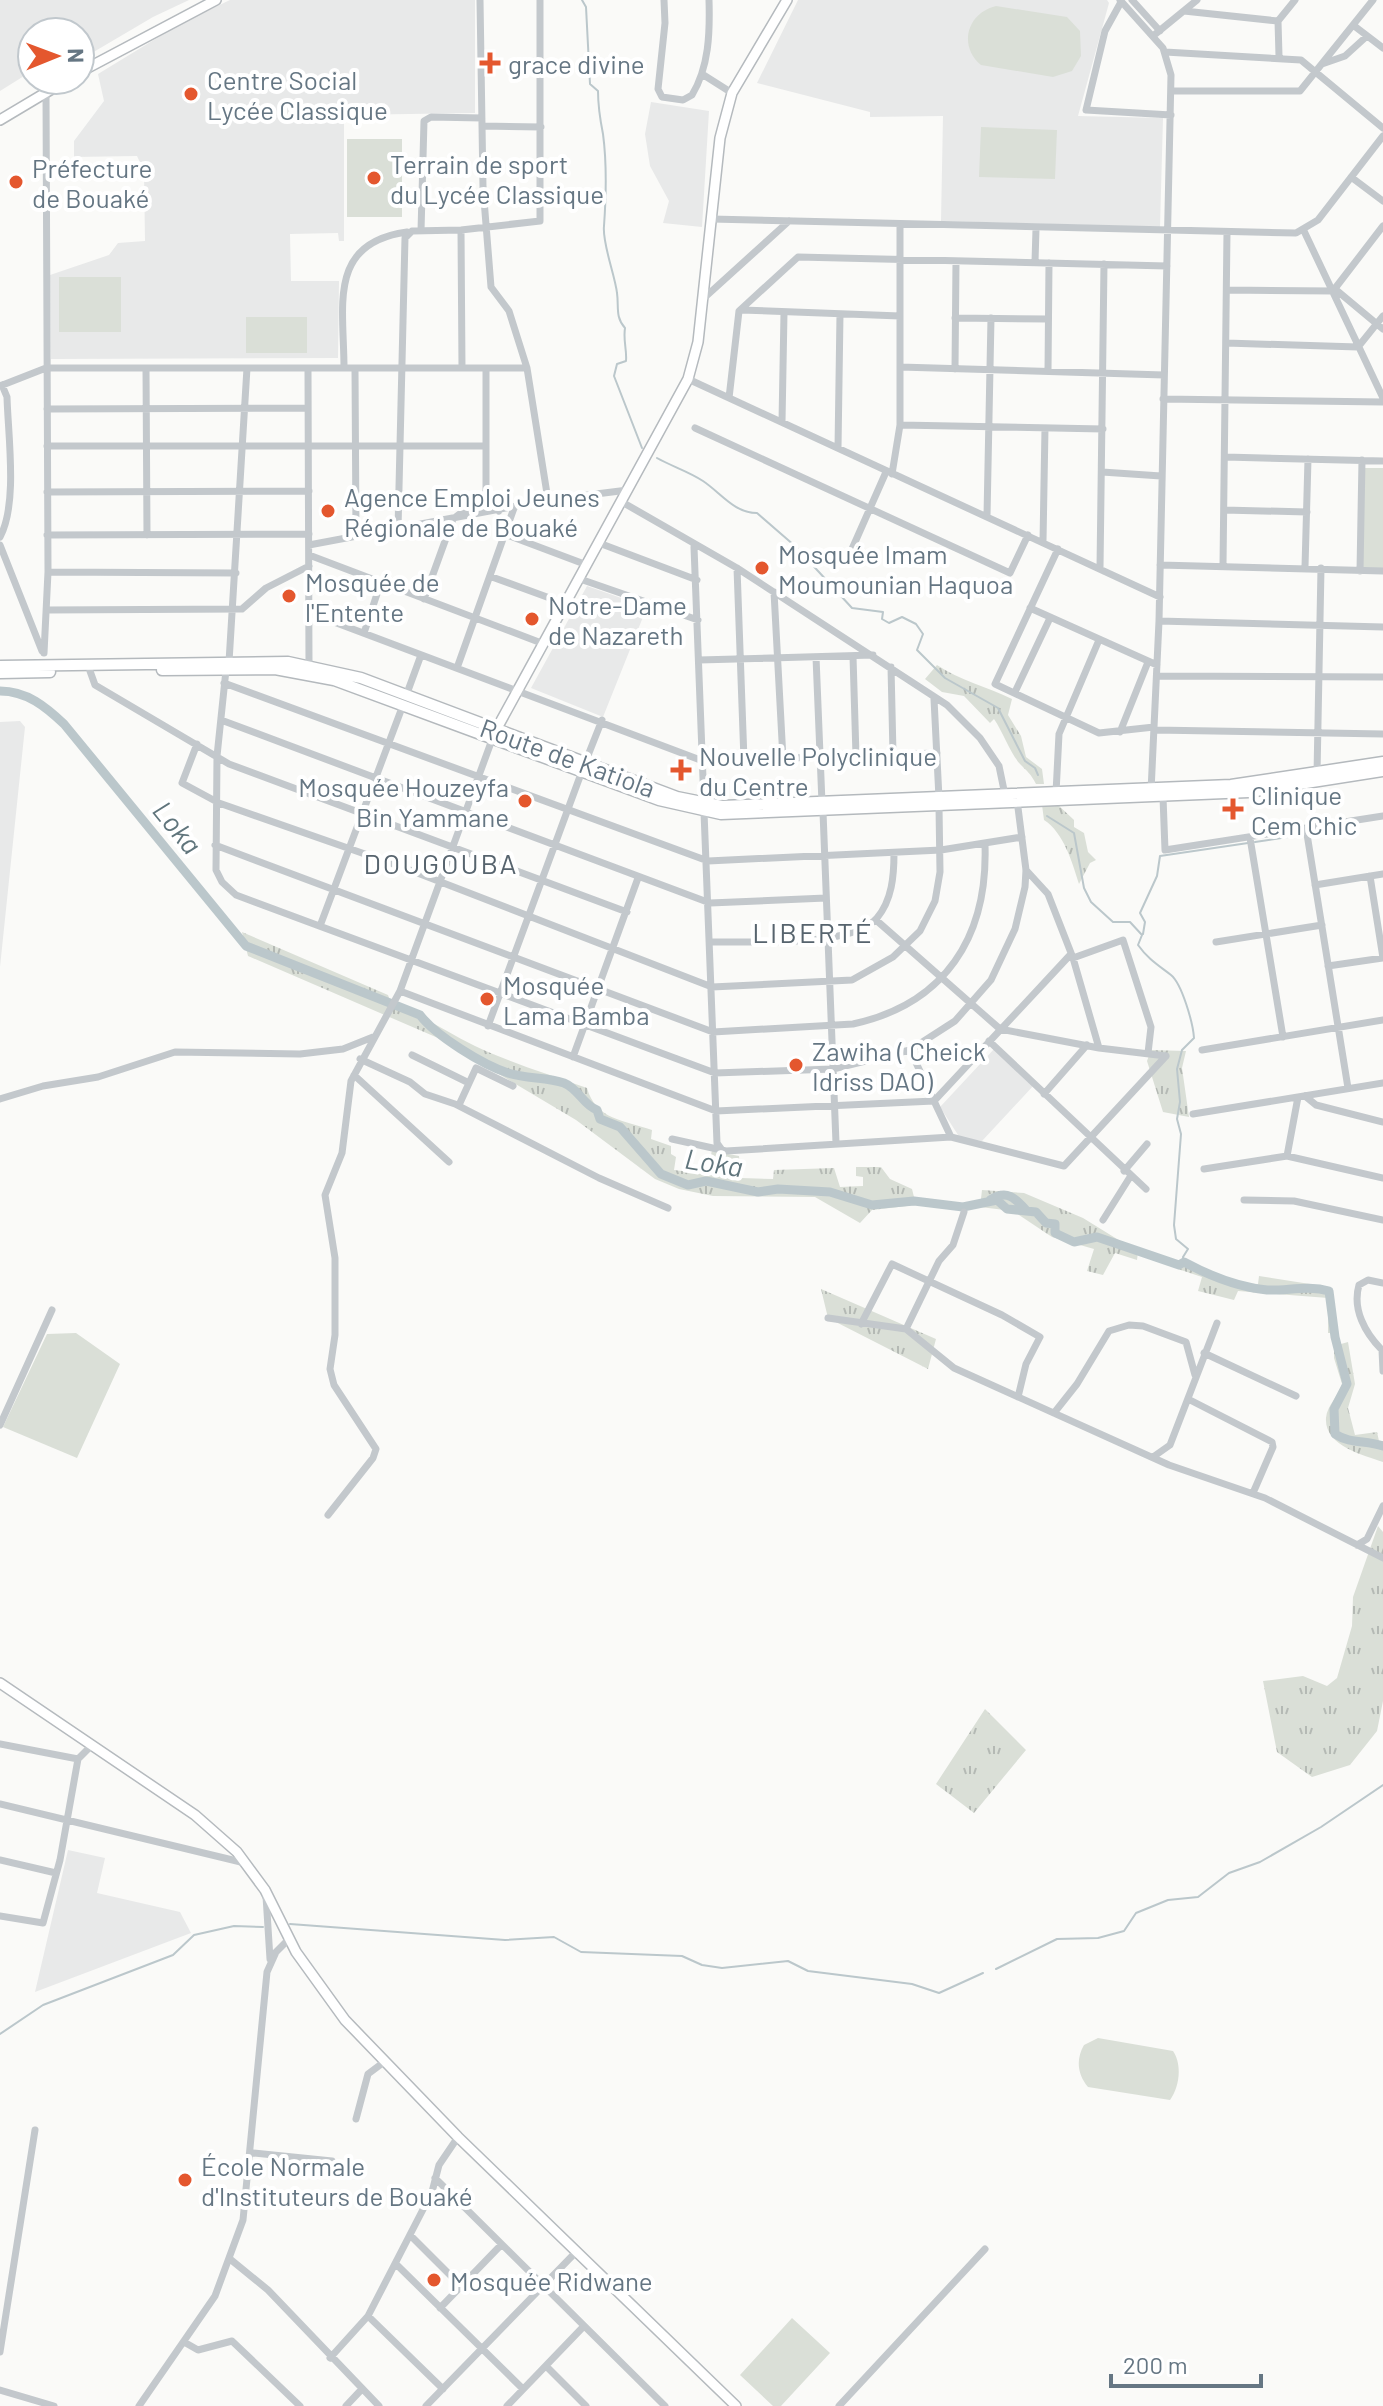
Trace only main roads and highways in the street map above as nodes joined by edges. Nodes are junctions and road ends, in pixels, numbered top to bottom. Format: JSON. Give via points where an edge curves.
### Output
{"nodes":[{"id":1,"x":216,"y":0,"type":"edge"},
{"id":2,"x":787,"y":0,"type":"edge"},
{"id":3,"x":96,"y":64,"type":"edge"},
{"id":4,"x":41,"y":96,"type":"edge"},
{"id":5,"x":0,"y":120,"type":"edge"},
{"id":6,"x":45,"y":663,"type":"junction"},
{"id":7,"x":0,"y":666,"type":"edge"},
{"id":8,"x":228,"y":666,"type":"junction"},
{"id":9,"x":0,"y":673,"type":"edge"},
{"id":10,"x":405,"y":700,"type":"junction"},
{"id":11,"x":494,"y":734,"type":"junction"},
{"id":12,"x":1383,"y":762,"type":"edge"},
{"id":13,"x":1383,"y":771,"type":"edge"},
{"id":14,"x":1155,"y":794,"type":"junction"},
{"id":15,"x":1013,"y":798,"type":"junction"},
{"id":16,"x":0,"y":1683,"type":"edge"},
{"id":17,"x":736,"y":2406,"type":"edge"}],
"edges":[{"from":1,"to":3,"type":"main road"},
{"from":2,"to":11,"type":"main road","via":[[732,93],[720,138],[698,342],[688,379]]},
{"from":4,"to":5,"type":"main road"},
{"from":6,"to":7,"type":"highway","name":"Route de Katiola"},
{"from":6,"to":8,"type":"highway","name":"Route de Katiola"},
{"from":6,"to":8,"type":"highway","name":"Route de Katiola","via":[[90,671]]},
{"from":6,"to":9,"type":"highway","name":"Route de Katiola"},
{"from":8,"to":10,"type":"highway","name":"Route de Katiola","via":[[299,671]]},
{"from":8,"to":10,"type":"highway","name":"Route de Katiola","via":[[309,664]]},
{"from":10,"to":11,"type":"highway","name":"Route de Katiola"},
{"from":11,"to":15,"type":"highway","name":"Route de Katiola","via":[[704,808]]},
{"from":12,"to":14,"type":"highway","name":"Route de Katiola"},
{"from":13,"to":14,"type":"highway","name":"Route de Katiola","via":[[1268,790]]},
{"from":14,"to":15,"type":"highway","name":"Route de Katiola"},
{"from":14,"to":15,"type":"highway","name":"Route de Katiola"},
{"from":16,"to":17,"type":"main road","via":[[206,1824],[248,1864],[289,1939],[345,2020]]}]}
